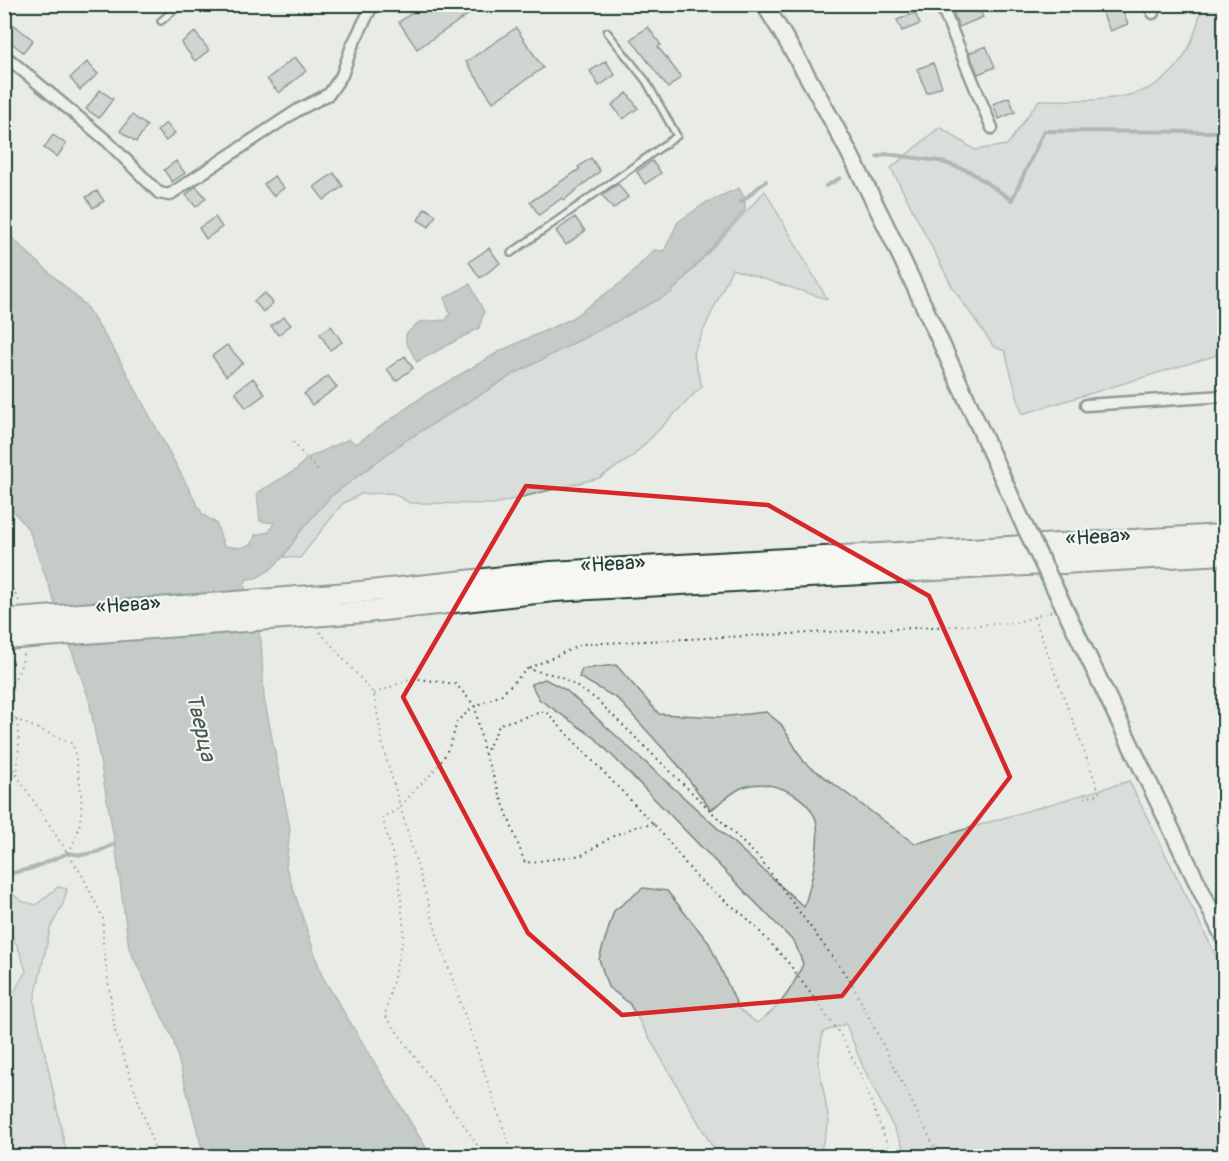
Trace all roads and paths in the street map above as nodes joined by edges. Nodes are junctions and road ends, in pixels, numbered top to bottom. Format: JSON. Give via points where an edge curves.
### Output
{"nodes":[{"id":1,"x":181,"y":4,"type":"edge"},
{"id":2,"x":373,"y":4,"type":"edge"},
{"id":3,"x":765,"y":4,"type":"edge"},
{"id":4,"x":941,"y":4,"type":"edge"},
{"id":5,"x":161,"y":21,"type":"dead end"},
{"id":6,"x":607,"y":32,"type":"dead end"},
{"id":7,"x":4,"y":55,"type":"edge"},
{"id":8,"x":992,"y":128,"type":"dead end"},
{"id":9,"x":510,"y":253,"type":"dead end"},
{"id":10,"x":1224,"y":396,"type":"edge"},
{"id":11,"x":1086,"y":405,"type":"dead end"},
{"id":12,"x":293,"y":442,"type":"dead end"},
{"id":13,"x":320,"y":474,"type":"dead end"},
{"id":14,"x":1224,"y":535,"type":"edge"},
{"id":15,"x":1224,"y":554,"type":"edge"},
{"id":16,"x":1064,"y":607,"type":"junction"},
{"id":17,"x":1034,"y":617,"type":"junction"},
{"id":18,"x":4,"y":620,"type":"edge"},
{"id":19,"x":320,"y":632,"type":"dead end"},
{"id":20,"x":4,"y":639,"type":"edge"},
{"id":21,"x":527,"y":669,"type":"junction"},
{"id":22,"x":374,"y":694,"type":"junction"},
{"id":23,"x":475,"y":706,"type":"junction"},
{"id":24,"x":4,"y":714,"type":"edge"},
{"id":25,"x":17,"y":720,"type":"junction"},
{"id":26,"x":485,"y":754,"type":"junction"},
{"id":27,"x":4,"y":762,"type":"edge"},
{"id":28,"x":17,"y":775,"type":"junction"},
{"id":29,"x":1080,"y":799,"type":"dead end"},
{"id":30,"x":400,"y":810,"type":"junction"},
{"id":31,"x":654,"y":824,"type":"junction"},
{"id":32,"x":68,"y":853,"type":"junction"},
{"id":33,"x":1224,"y":938,"type":"edge"},
{"id":34,"x":157,"y":1156,"type":"edge"},
{"id":35,"x":482,"y":1156,"type":"edge"},
{"id":36,"x":513,"y":1156,"type":"edge"},
{"id":37,"x":892,"y":1156,"type":"edge"},
{"id":38,"x":939,"y":1156,"type":"edge"}],
"edges":[{"from":1,"to":5,"type":"lane"},
{"from":2,"to":7,"type":"street","via":[[342,75],[329,94],[298,110],[169,195],[159,193],[107,141]]},
{"from":3,"to":16,"type":"main road","bridge":true,"via":[[894,243]]},
{"from":4,"to":8,"type":"street"},
{"from":6,"to":9,"type":"lane","via":[[646,81],[677,136]]},
{"from":10,"to":11,"type":"street"},
{"from":12,"to":13,"type":"path"},
{"from":14,"to":18,"type":"highway","name":"«Нева»","bridge":true,"via":[[551,572],[361,592]]},
{"from":15,"to":20,"type":"highway","name":"«Нева»","bridge":true,"via":[[554,591],[365,612]]},
{"from":16,"to":17,"type":"path"},
{"from":16,"to":33,"type":"main road"},
{"from":17,"to":21,"type":"path","via":[[1000,624],[583,644]]},
{"from":17,"to":29,"type":"path","via":[[1100,794]]},
{"from":19,"to":22,"type":"path"},
{"from":21,"to":23,"type":"path","via":[[501,695]]},
{"from":21,"to":38,"type":"path","via":[[560,676],[596,699],[761,860],[851,982]]},
{"from":22,"to":23,"type":"path","via":[[412,678],[456,684]]},
{"from":22,"to":30,"type":"path"},
{"from":23,"to":26,"type":"path"},
{"from":23,"to":30,"type":"path","via":[[457,720],[443,763]]},
{"from":24,"to":25,"type":"path"},
{"from":25,"to":28,"type":"path"},
{"from":25,"to":32,"type":"path","via":[[73,744],[82,795],[79,835]]},
{"from":26,"to":31,"type":"path","via":[[500,724],[545,711]]},
{"from":26,"to":31,"type":"path","via":[[525,863],[582,855],[615,835]]},
{"from":27,"to":28,"type":"path"},
{"from":28,"to":32,"type":"path"},
{"from":30,"to":35,"type":"path","via":[[382,817],[399,878],[404,934],[385,1015]]},
{"from":30,"to":36,"type":"path","via":[[437,934]]},
{"from":31,"to":37,"type":"path","via":[[698,879],[747,918],[787,961],[840,1034],[860,1071]]},
{"from":32,"to":34,"type":"path","via":[[104,918],[115,1031]]}]}
